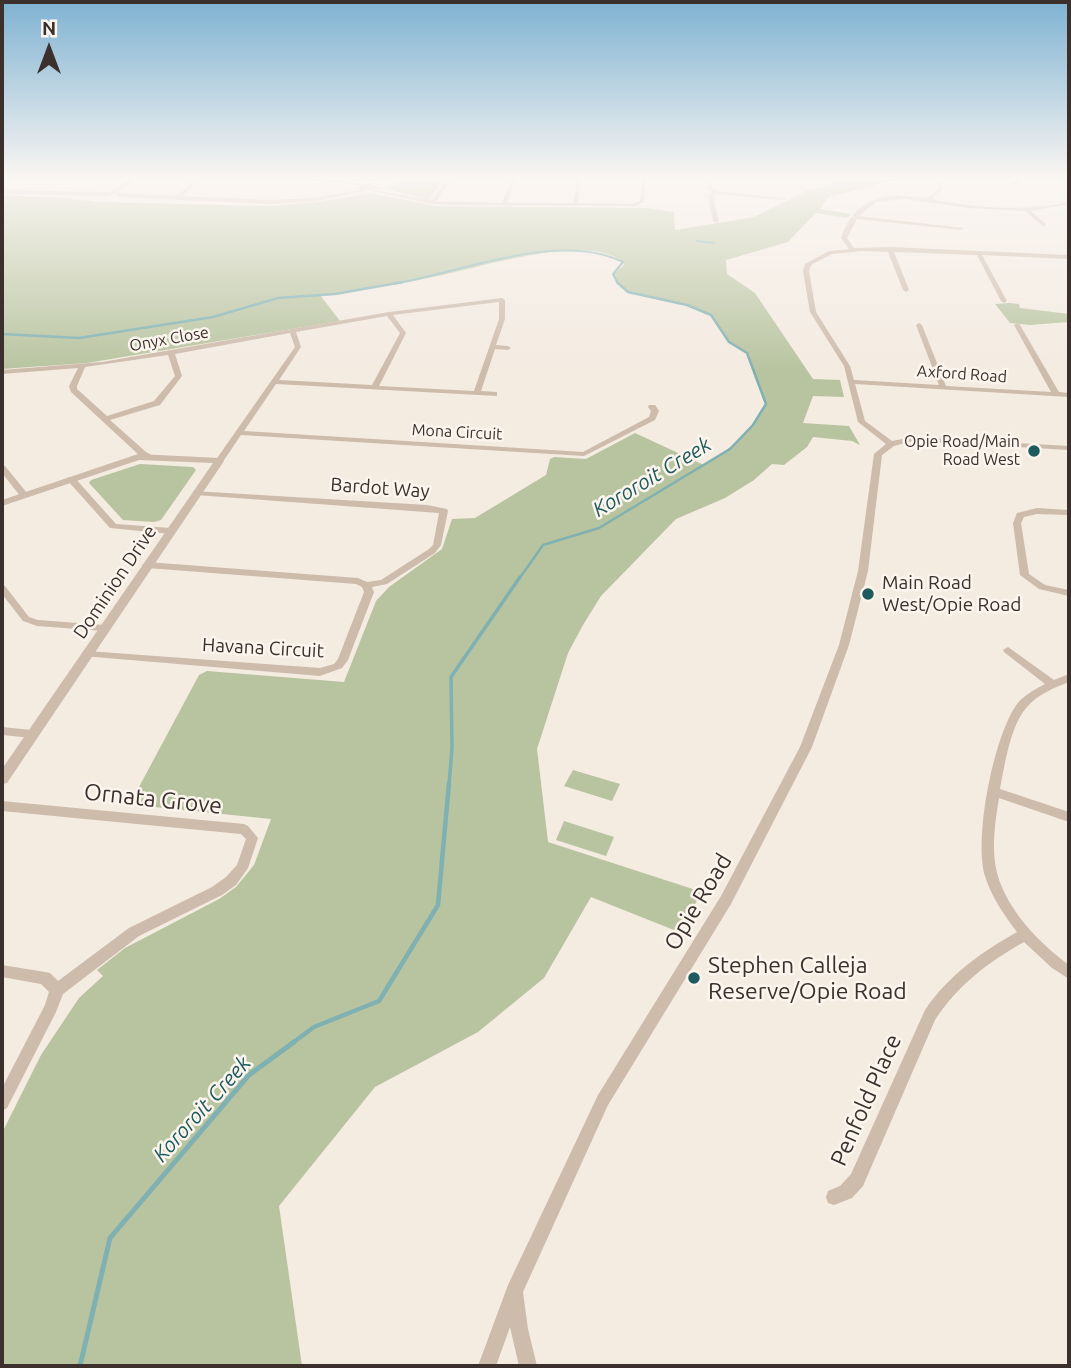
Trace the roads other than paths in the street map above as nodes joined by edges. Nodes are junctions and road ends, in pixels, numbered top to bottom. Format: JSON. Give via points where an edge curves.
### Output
{"nodes":[{"id":1,"x":848,"y":243,"type":"edge"},
{"id":2,"x":852,"y":249,"type":"junction"},
{"id":3,"x":890,"y":249,"type":"junction"},
{"id":4,"x":979,"y":254,"type":"junction"},
{"id":5,"x":1058,"y":257,"type":"junction"},
{"id":6,"x":1069,"y":257,"type":"edge"},
{"id":7,"x":1069,"y":268,"type":"edge"},
{"id":8,"x":906,"y":290,"type":"dead end"},
{"id":9,"x":502,"y":300,"type":"junction"},
{"id":10,"x":511,"y":300,"type":"dead end"},
{"id":11,"x":1004,"y":301,"type":"dead end"},
{"id":12,"x":389,"y":314,"type":"junction"},
{"id":13,"x":919,"y":325,"type":"dead end"},
{"id":14,"x":1017,"y":325,"type":"dead end"},
{"id":15,"x":293,"y":332,"type":"junction"},
{"id":16,"x":492,"y":348,"type":"junction"},
{"id":17,"x":508,"y":348,"type":"dead end"},
{"id":18,"x":171,"y":353,"type":"junction"},
{"id":19,"x":82,"y":366,"type":"junction"},
{"id":20,"x":2,"y":372,"type":"edge"},
{"id":21,"x":274,"y":382,"type":"junction"},
{"id":22,"x":852,"y":382,"type":"junction"},
{"id":23,"x":375,"y":387,"type":"junction"},
{"id":24,"x":943,"y":387,"type":"junction"},
{"id":25,"x":477,"y":393,"type":"junction"},
{"id":26,"x":494,"y":394,"type":"dead end"},
{"id":27,"x":1056,"y":394,"type":"junction"},
{"id":28,"x":1069,"y":395,"type":"edge"},
{"id":29,"x":652,"y":407,"type":"dead end"},
{"id":30,"x":105,"y":419,"type":"junction"},
{"id":31,"x":238,"y":433,"type":"junction"},
{"id":32,"x":891,"y":444,"type":"junction"},
{"id":33,"x":1069,"y":448,"type":"edge"},
{"id":34,"x":149,"y":456,"type":"junction"},
{"id":35,"x":219,"y":461,"type":"junction"},
{"id":36,"x":2,"y":468,"type":"edge"},
{"id":37,"x":71,"y":479,"type":"junction"},
{"id":38,"x":196,"y":493,"type":"junction"},
{"id":39,"x":24,"y":495,"type":"junction"},
{"id":40,"x":2,"y":503,"type":"edge"},
{"id":41,"x":1069,"y":513,"type":"edge"},
{"id":42,"x":171,"y":531,"type":"junction"},
{"id":43,"x":147,"y":565,"type":"junction"},
{"id":44,"x":366,"y":585,"type":"junction"},
{"id":45,"x":2,"y":589,"type":"edge"},
{"id":46,"x":1069,"y":593,"type":"edge"},
{"id":47,"x":104,"y":628,"type":"junction"},
{"id":48,"x":1008,"y":650,"type":"dead end"},
{"id":49,"x":87,"y":654,"type":"junction"},
{"id":50,"x":1069,"y":678,"type":"edge"},
{"id":51,"x":1052,"y":684,"type":"junction"},
{"id":52,"x":2,"y":731,"type":"edge"},
{"id":53,"x":32,"y":734,"type":"junction"},
{"id":54,"x":2,"y":779,"type":"edge"},
{"id":55,"x":996,"y":792,"type":"junction"},
{"id":56,"x":2,"y":806,"type":"edge"},
{"id":57,"x":1069,"y":817,"type":"edge"},
{"id":58,"x":1026,"y":934,"type":"junction"},
{"id":59,"x":2,"y":971,"type":"edge"},
{"id":60,"x":1069,"y":973,"type":"edge"},
{"id":61,"x":57,"y":990,"type":"junction"},
{"id":62,"x":2,"y":1103,"type":"edge"},
{"id":63,"x":834,"y":1197,"type":"dead end"},
{"id":64,"x":514,"y":1291,"type":"junction"},
{"id":65,"x":487,"y":1366,"type":"edge"},
{"id":66,"x":528,"y":1366,"type":"edge"}],
"edges":[{"from":1,"to":2,"type":"street"},
{"from":2,"to":3,"type":"street"},
{"from":2,"to":22,"type":"street","via":[[817,257],[806,271],[816,318]]},
{"from":3,"to":4,"type":"street"},
{"from":3,"to":8,"type":"street"},
{"from":4,"to":5,"type":"street"},
{"from":4,"to":11,"type":"street"},
{"from":5,"to":6,"type":"street"},
{"from":5,"to":7,"type":"street"},
{"from":9,"to":10,"type":"street","name":"Onyx Close"},
{"from":9,"to":12,"type":"street","name":"Onyx Close"},
{"from":9,"to":16,"type":"street","via":[[502,319]]},
{"from":12,"to":15,"type":"street","name":"Onyx Close"},
{"from":12,"to":23,"type":"street","via":[[403,333]]},
{"from":13,"to":24,"type":"street"},
{"from":14,"to":27,"type":"street"},
{"from":15,"to":18,"type":"street","name":"Onyx Close"},
{"from":15,"to":21,"type":"street","name":"Dominion Drive","via":[[298,347]]},
{"from":16,"to":17,"type":"street"},
{"from":16,"to":25,"type":"street"},
{"from":18,"to":19,"type":"street","name":"Onyx Close"},
{"from":18,"to":30,"type":"street","via":[[179,376],[157,403]]},
{"from":19,"to":20,"type":"street","name":"Onyx Close"},
{"from":19,"to":30,"type":"street","via":[[74,390]]},
{"from":21,"to":23,"type":"street"},
{"from":21,"to":31,"type":"street","name":"Dominion Drive"},
{"from":22,"to":24,"type":"street","name":"Axford Road"},
{"from":22,"to":32,"type":"street","via":[[862,422]]},
{"from":23,"to":25,"type":"street"},
{"from":24,"to":27,"type":"street","name":"Axford Road"},
{"from":25,"to":26,"type":"street"},
{"from":27,"to":28,"type":"street","name":"Axford Road"},
{"from":29,"to":31,"type":"street","name":"Mona Circuit","via":[[652,418],[584,454]]},
{"from":30,"to":34,"type":"street"},
{"from":31,"to":35,"type":"street","name":"Dominion Drive"},
{"from":32,"to":33,"type":"street","via":[[934,439]]},
{"from":32,"to":64,"type":"street","name":"Opie Road","via":[[880,450],[876,459],[863,571],[844,645],[806,747],[726,900],[603,1100]]},
{"from":34,"to":35,"type":"street"},
{"from":34,"to":37,"type":"street"},
{"from":35,"to":38,"type":"street","name":"Dominion Drive"},
{"from":36,"to":39,"type":"street"},
{"from":37,"to":39,"type":"street"},
{"from":37,"to":42,"type":"street","via":[[113,526]]},
{"from":38,"to":42,"type":"street","name":"Dominion Drive"},
{"from":38,"to":44,"type":"street","name":"Bardot Way","via":[[444,511],[432,551],[384,582]]},
{"from":39,"to":40,"type":"street"},
{"from":41,"to":46,"type":"street","via":[[1027,512],[1017,523],[1025,575],[1042,587]]},
{"from":42,"to":43,"type":"street","name":"Dominion Drive"},
{"from":43,"to":44,"type":"street"},
{"from":43,"to":47,"type":"street","name":"Dominion Drive"},
{"from":44,"to":49,"type":"street","name":"Havana Circuit","via":[[369,592],[343,660],[320,672]]},
{"from":45,"to":47,"type":"street","via":[[26,619]]},
{"from":47,"to":49,"type":"street","name":"Dominion Drive"},
{"from":48,"to":51,"type":"street"},
{"from":49,"to":53,"type":"street","name":"Dominion Drive"},
{"from":50,"to":51,"type":"street"},
{"from":51,"to":55,"type":"street","via":[[1031,696],[1011,723]]},
{"from":52,"to":53,"type":"street"},
{"from":53,"to":54,"type":"street","name":"Dominion Drive"},
{"from":55,"to":57,"type":"street"},
{"from":55,"to":58,"type":"street","via":[[987,853],[999,894]]},
{"from":56,"to":61,"type":"street","name":"Ornata Grove","via":[[244,830],[252,838],[242,868],[231,881],[134,932]]},
{"from":58,"to":60,"type":"street"},
{"from":58,"to":63,"type":"street","name":"Penfold Place","via":[[980,961],[940,998],[857,1180]]},
{"from":59,"to":61,"type":"street","via":[[45,978]]},
{"from":61,"to":62,"type":"street"},
{"from":64,"to":65,"type":"street","name":"Opie Road"},
{"from":64,"to":66,"type":"street"}]}
